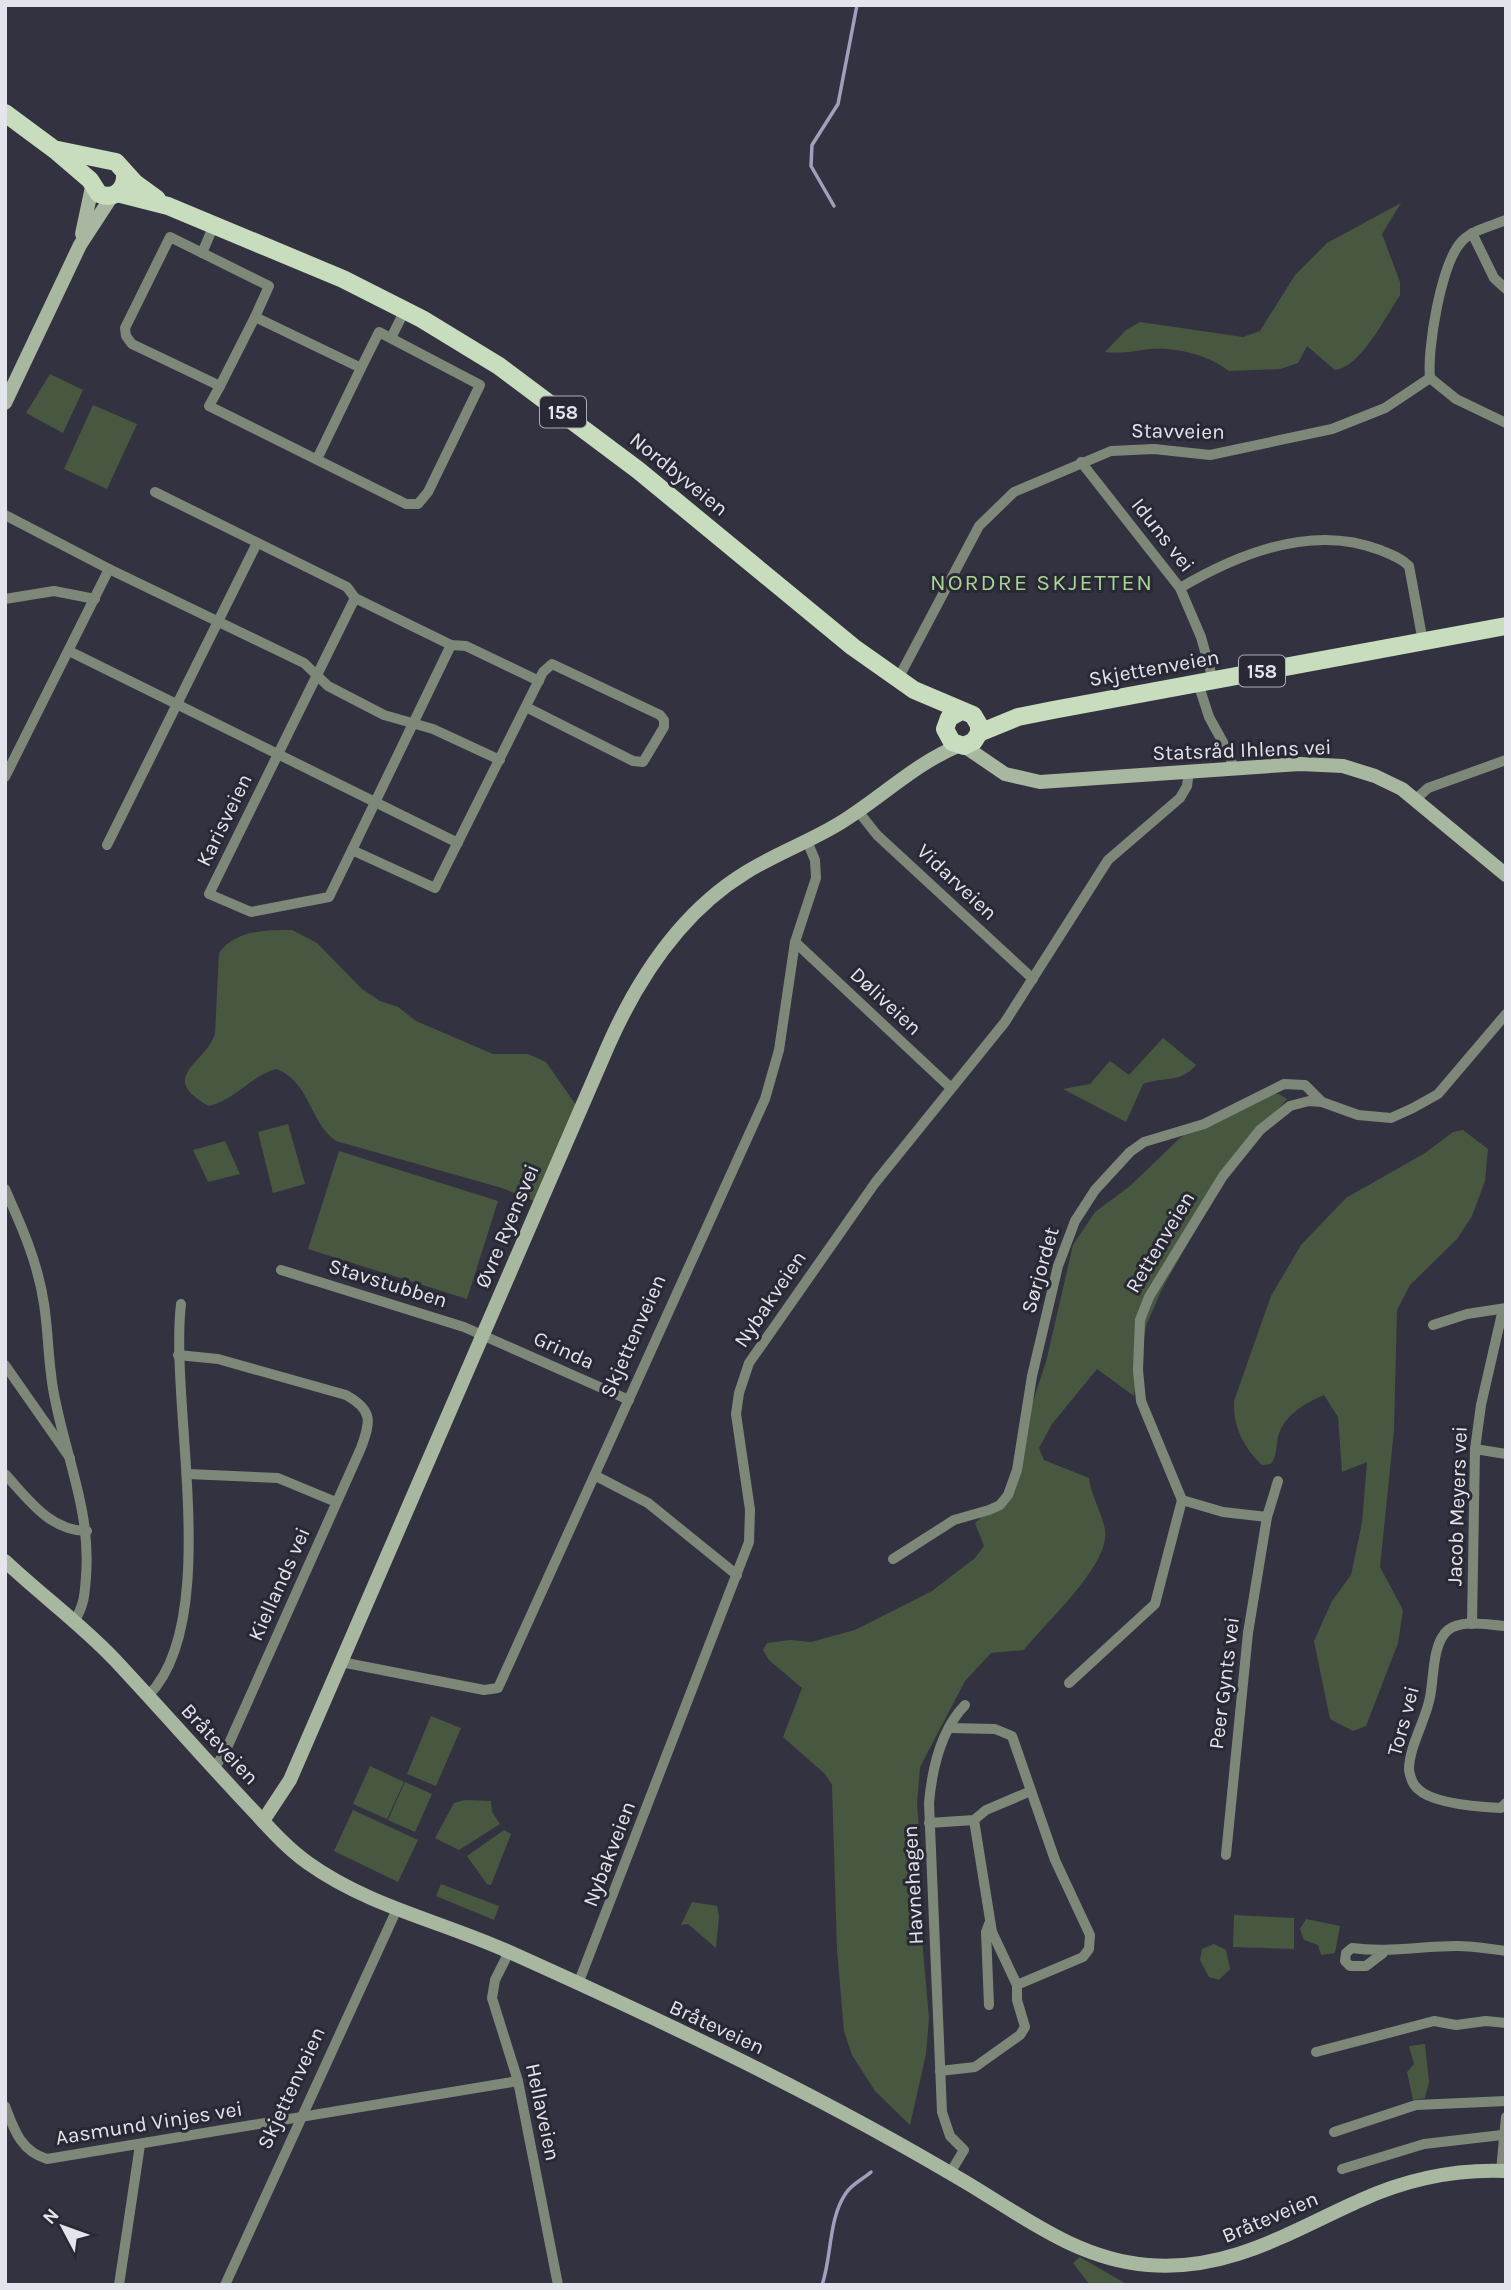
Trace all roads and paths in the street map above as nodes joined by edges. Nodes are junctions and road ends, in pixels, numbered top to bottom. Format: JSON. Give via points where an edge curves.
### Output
{"nodes":[{"id":1,"x":5,"y":113,"type":"edge"},
{"id":2,"x":55,"y":150,"type":"junction"},
{"id":3,"x":101,"y":162,"type":"junction"},
{"id":4,"x":125,"y":174,"type":"junction"},
{"id":5,"x":91,"y":184,"type":"junction"},
{"id":6,"x":115,"y":195,"type":"junction"},
{"id":7,"x":168,"y":206,"type":"junction"},
{"id":8,"x":1506,"y":220,"type":"edge"},
{"id":9,"x":214,"y":225,"type":"junction"},
{"id":10,"x":1472,"y":233,"type":"junction"},
{"id":11,"x":80,"y":245,"type":"junction"},
{"id":12,"x":201,"y":253,"type":"junction"},
{"id":13,"x":1506,"y":289,"type":"edge"},
{"id":14,"x":405,"y":310,"type":"junction"},
{"id":15,"x":255,"y":317,"type":"junction"},
{"id":16,"x":391,"y":338,"type":"junction"},
{"id":17,"x":361,"y":368,"type":"junction"},
{"id":18,"x":1430,"y":378,"type":"junction"},
{"id":19,"x":220,"y":386,"type":"junction"},
{"id":20,"x":5,"y":403,"type":"edge"},
{"id":21,"x":1506,"y":423,"type":"edge"},
{"id":22,"x":317,"y":459,"type":"junction"},
{"id":23,"x":1081,"y":462,"type":"junction"},
{"id":24,"x":155,"y":492,"type":"dead end"},
{"id":25,"x":5,"y":515,"type":"edge"},
{"id":26,"x":257,"y":543,"type":"junction"},
{"id":27,"x":109,"y":569,"type":"junction"},
{"id":28,"x":1180,"y":587,"type":"junction"},
{"id":29,"x":355,"y":598,"type":"junction"},
{"id":30,"x":5,"y":599,"type":"edge"},
{"id":31,"x":95,"y":599,"type":"junction"},
{"id":32,"x":217,"y":621,"type":"junction"},
{"id":33,"x":1506,"y":626,"type":"edge"},
{"id":34,"x":1423,"y":642,"type":"junction"},
{"id":35,"x":451,"y":645,"type":"junction"},
{"id":36,"x":69,"y":651,"type":"junction"},
{"id":37,"x":316,"y":675,"type":"junction"},
{"id":38,"x":898,"y":679,"type":"junction"},
{"id":39,"x":539,"y":681,"type":"junction"},
{"id":40,"x":1205,"y":682,"type":"junction"},
{"id":41,"x":914,"y":690,"type":"junction"},
{"id":42,"x":177,"y":704,"type":"junction"},
{"id":43,"x":526,"y":707,"type":"junction"},
{"id":44,"x":967,"y":713,"type":"junction"},
{"id":45,"x":1018,"y":717,"type":"junction"},
{"id":46,"x":413,"y":722,"type":"junction"},
{"id":47,"x":962,"y":737,"type":"junction"},
{"id":48,"x":278,"y":754,"type":"junction"},
{"id":49,"x":500,"y":760,"type":"junction"},
{"id":50,"x":1506,"y":760,"type":"edge"},
{"id":51,"x":1233,"y":769,"type":"junction"},
{"id":52,"x":1189,"y":771,"type":"junction"},
{"id":53,"x":5,"y":777,"type":"edge"},
{"id":54,"x":1416,"y":799,"type":"junction"},
{"id":55,"x":375,"y":802,"type":"junction"},
{"id":56,"x":858,"y":811,"type":"junction"},
{"id":57,"x":807,"y":841,"type":"junction"},
{"id":58,"x":458,"y":843,"type":"junction"},
{"id":59,"x":107,"y":845,"type":"dead end"},
{"id":60,"x":352,"y":850,"type":"junction"},
{"id":61,"x":1506,"y":875,"type":"edge"},
{"id":62,"x":795,"y":942,"type":"junction"},
{"id":63,"x":1033,"y":979,"type":"junction"},
{"id":64,"x":1506,"y":1014,"type":"edge"},
{"id":65,"x":951,"y":1088,"type":"junction"},
{"id":66,"x":1322,"y":1102,"type":"junction"},
{"id":67,"x":5,"y":1189,"type":"edge"},
{"id":68,"x":281,"y":1270,"type":"dead end"},
{"id":69,"x":181,"y":1304,"type":"dead end"},
{"id":70,"x":1504,"y":1308,"type":"edge"},
{"id":71,"x":1433,"y":1325,"type":"dead end"},
{"id":72,"x":483,"y":1335,"type":"junction"},
{"id":73,"x":178,"y":1355,"type":"junction"},
{"id":74,"x":5,"y":1366,"type":"edge"},
{"id":75,"x":629,"y":1400,"type":"junction"},
{"id":76,"x":1475,"y":1449,"type":"junction"},
{"id":77,"x":1506,"y":1454,"type":"edge"},
{"id":78,"x":72,"y":1460,"type":"junction"},
{"id":79,"x":5,"y":1474,"type":"edge"},
{"id":80,"x":188,"y":1474,"type":"junction"},
{"id":81,"x":596,"y":1476,"type":"junction"},
{"id":82,"x":1278,"y":1481,"type":"dead end"},
{"id":83,"x":1182,"y":1500,"type":"junction"},
{"id":84,"x":336,"y":1502,"type":"junction"},
{"id":85,"x":1268,"y":1517,"type":"junction"},
{"id":86,"x":87,"y":1531,"type":"junction"},
{"id":87,"x":893,"y":1559,"type":"dead end"},
{"id":88,"x":5,"y":1561,"type":"edge"},
{"id":89,"x":737,"y":1575,"type":"junction"},
{"id":90,"x":74,"y":1621,"type":"junction"},
{"id":91,"x":1472,"y":1624,"type":"junction"},
{"id":92,"x":1506,"y":1626,"type":"edge"},
{"id":93,"x":341,"y":1662,"type":"junction"},
{"id":94,"x":1069,"y":1682,"type":"dead end"},
{"id":95,"x":148,"y":1696,"type":"junction"},
{"id":96,"x":965,"y":1705,"type":"dead end"},
{"id":97,"x":949,"y":1728,"type":"junction"},
{"id":98,"x":214,"y":1769,"type":"junction"},
{"id":99,"x":1031,"y":1791,"type":"junction"},
{"id":100,"x":1506,"y":1803,"type":"edge"},
{"id":101,"x":974,"y":1819,"type":"junction"},
{"id":102,"x":264,"y":1821,"type":"junction"},
{"id":103,"x":929,"y":1823,"type":"junction"},
{"id":104,"x":1226,"y":1855,"type":"dead end"},
{"id":105,"x":397,"y":1909,"type":"junction"},
{"id":106,"x":990,"y":1921,"type":"junction"},
{"id":107,"x":1506,"y":1951,"type":"edge"},
{"id":108,"x":509,"y":1952,"type":"junction"},
{"id":109,"x":1383,"y":1953,"type":"dead end"},
{"id":110,"x":578,"y":1984,"type":"junction"},
{"id":111,"x":1017,"y":1984,"type":"junction"},
{"id":112,"x":989,"y":2005,"type":"dead end"},
{"id":113,"x":1506,"y":2023,"type":"edge"},
{"id":114,"x":1316,"y":2052,"type":"dead end"},
{"id":115,"x":940,"y":2070,"type":"junction"},
{"id":116,"x":518,"y":2081,"type":"junction"},
{"id":117,"x":1506,"y":2101,"type":"edge"},
{"id":118,"x":5,"y":2106,"type":"edge"},
{"id":119,"x":302,"y":2117,"type":"junction"},
{"id":120,"x":1506,"y":2118,"type":"edge"},
{"id":121,"x":1334,"y":2132,"type":"dead end"},
{"id":122,"x":1502,"y":2135,"type":"junction"},
{"id":123,"x":141,"y":2145,"type":"junction"},
{"id":124,"x":1342,"y":2169,"type":"dead end"},
{"id":125,"x":1503,"y":2171,"type":"edge"},
{"id":126,"x":950,"y":2172,"type":"junction"},
{"id":127,"x":119,"y":2285,"type":"edge"},
{"id":128,"x":225,"y":2285,"type":"edge"},
{"id":129,"x":558,"y":2285,"type":"edge"}],
"edges":[{"from":1,"to":2,"type":"main road","name":"Nordbyveien","number":"158"},
{"from":2,"to":3,"type":"main road","name":"Nordbyveien","number":"158"},
{"from":2,"to":5,"type":"main road","name":"Nordbyveien","number":"158"},
{"from":3,"to":4,"type":"main road","name":"Nordbyveien","number":"158","via":[[116,162]]},
{"from":3,"to":5,"type":"main road","via":[[91,171]]},
{"from":4,"to":6,"type":"main road","via":[[123,187]]},
{"from":4,"to":7,"type":"main road","name":"Nordbyveien","number":"158"},
{"from":5,"to":6,"type":"main road","name":"Nordbyveien","number":"158","via":[[103,196]]},
{"from":5,"to":11,"type":"street"},
{"from":6,"to":7,"type":"main road","name":"Nordbyveien","number":"158"},
{"from":6,"to":11,"type":"street"},
{"from":7,"to":9,"type":"main road","name":"Nordbyveien","number":"158"},
{"from":8,"to":10,"type":"street"},
{"from":9,"to":12,"type":"street"},
{"from":9,"to":14,"type":"main road","name":"Nordbyveien","number":"158","via":[[344,279]]},
{"from":10,"to":13,"type":"street","via":[[1494,278]]},
{"from":10,"to":18,"type":"street","via":[[1456,248],[1438,306],[1430,342]]},
{"from":11,"to":20,"type":"street"},
{"from":12,"to":15,"type":"street","via":[[269,286]]},
{"from":12,"to":19,"type":"street","via":[[170,237],[125,328],[126,336],[132,344]]},
{"from":14,"to":16,"type":"street"},
{"from":14,"to":38,"type":"main road","name":"Nordbyveien","number":"158","via":[[491,360],[546,399],[833,632]]},
{"from":15,"to":17,"type":"street"},
{"from":15,"to":19,"type":"street"},
{"from":16,"to":17,"type":"street","via":[[379,332]]},
{"from":16,"to":22,"type":"street","via":[[480,385],[428,492],[418,504],[406,504]]},
{"from":17,"to":22,"type":"street"},
{"from":18,"to":21,"type":"street","via":[[1456,399]]},
{"from":18,"to":23,"type":"street","name":"Stavveien","via":[[1385,408],[1332,429],[1210,455],[1133,449]]},
{"from":19,"to":22,"type":"street","via":[[209,406]]},
{"from":23,"to":28,"type":"street","name":"Iduns vei"},
{"from":23,"to":38,"type":"street","name":"Stavveien","via":[[1014,492],[979,526]]},
{"from":24,"to":26,"type":"street"},
{"from":25,"to":27,"type":"street"},
{"from":26,"to":29,"type":"street","via":[[347,587]]},
{"from":26,"to":32,"type":"street"},
{"from":27,"to":31,"type":"street"},
{"from":27,"to":32,"type":"street"},
{"from":28,"to":34,"type":"street","via":[[1242,558],[1296,542],[1342,539],[1387,553],[1409,566]]},
{"from":28,"to":40,"type":"street","name":"Iduns vei","via":[[1201,638]]},
{"from":29,"to":35,"type":"street"},
{"from":29,"to":37,"type":"street","name":"Karisveien"},
{"from":30,"to":31,"type":"street","via":[[54,592]]},
{"from":31,"to":36,"type":"street"},
{"from":32,"to":37,"type":"street","via":[[304,663]]},
{"from":32,"to":42,"type":"street"},
{"from":33,"to":34,"type":"main road","name":"Skjettenveien","number":"158"},
{"from":34,"to":40,"type":"main road","name":"Skjettenveien","number":"158"},
{"from":35,"to":39,"type":"street","via":[[466,646]]},
{"from":35,"to":46,"type":"street","name":"Karisveien"},
{"from":36,"to":42,"type":"street"},
{"from":36,"to":53,"type":"street"},
{"from":37,"to":46,"type":"street","via":[[384,715]]},
{"from":37,"to":48,"type":"street","name":"Karisveien"},
{"from":38,"to":41,"type":"main road","name":"Nordbyveien","number":"158"},
{"from":39,"to":43,"type":"street"},
{"from":39,"to":43,"type":"street","via":[[548,666],[558,665],[660,715],[664,727],[643,762],[633,761]]},
{"from":40,"to":45,"type":"main road","name":"Skjettenveien","number":"158"},
{"from":40,"to":51,"type":"street","name":"Iduns vei","via":[[1214,727]]},
{"from":41,"to":44,"type":"main road","name":"Nordbyveien","number":"158"},
{"from":41,"to":47,"type":"main road","name":"Nordbyveien","number":"158"},
{"from":42,"to":48,"type":"street"},
{"from":42,"to":59,"type":"street"},
{"from":43,"to":49,"type":"street"},
{"from":44,"to":45,"type":"main road","name":"Skjettenveien","number":"158"},
{"from":44,"to":47,"type":"main road","via":[[978,721]]},
{"from":44,"to":47,"type":"main road","via":[[952,715]]},
{"from":45,"to":47,"type":"main road","name":"Skjettenveien","number":"158"},
{"from":46,"to":49,"type":"street"},
{"from":46,"to":55,"type":"street","name":"Karisveien"},
{"from":47,"to":52,"type":"street","name":"Statsråd Ihlens vei","via":[[990,765],[1040,782]]},
{"from":47,"to":56,"type":"street","name":"Øvre Ryensvei"},
{"from":48,"to":55,"type":"street"},
{"from":48,"to":60,"type":"street","name":"Karisveien","via":[[209,894],[251,912],[329,897]]},
{"from":49,"to":58,"type":"street"},
{"from":50,"to":54,"type":"street","via":[[1428,788]]},
{"from":51,"to":52,"type":"street","name":"Statsråd Ihlens vei"},
{"from":51,"to":54,"type":"street","name":"Statsråd Ihlens vei","via":[[1343,766],[1386,780]]},
{"from":52,"to":63,"type":"street","name":"Nybakveien","via":[[1181,798],[1108,860]]},
{"from":54,"to":61,"type":"street","name":"Statsråd Ihlens vei"},
{"from":55,"to":58,"type":"street"},
{"from":55,"to":60,"type":"street","name":"Karisveien"},
{"from":56,"to":57,"type":"street","name":"Øvre Ryensvei"},
{"from":56,"to":63,"type":"street","name":"Vidarveien","via":[[877,835]]},
{"from":57,"to":62,"type":"street","name":"Skjettenveien","via":[[817,873]]},
{"from":57,"to":72,"type":"street","name":"Øvre Ryensvei","via":[[726,886],[684,925],[651,966],[616,1029]]},
{"from":58,"to":60,"type":"street","via":[[435,888]]},
{"from":62,"to":65,"type":"street","name":"Døliveien"},
{"from":62,"to":75,"type":"street","name":"Skjettenveien","via":[[779,1050],[765,1099]]},
{"from":63,"to":65,"type":"street","name":"Nybakveien"},
{"from":64,"to":66,"type":"street","via":[[1437,1094],[1413,1108],[1391,1118],[1358,1115]]},
{"from":65,"to":89,"type":"street","name":"Nybakveien","via":[[875,1183],[749,1363],[736,1414],[750,1510],[749,1542]]},
{"from":66,"to":83,"type":"street","name":"Rettenveien","via":[[1298,1104],[1279,1113],[1237,1156],[1142,1310],[1138,1370],[1142,1401]]},
{"from":66,"to":87,"type":"street","name":"Sørjordet","via":[[1306,1085],[1284,1084],[1215,1119],[1144,1142],[1120,1162],[1087,1201],[1066,1239],[1008,1495],[1000,1505],[954,1520]]},
{"from":67,"to":78,"type":"street","via":[[38,1271],[51,1381]]},
{"from":68,"to":72,"type":"street","name":"Stavstubben"},
{"from":69,"to":73,"type":"street"},
{"from":70,"to":71,"type":"street"},
{"from":70,"to":76,"type":"street","name":"Jacob Meyers vei"},
{"from":72,"to":75,"type":"street","name":"Grinda"},
{"from":72,"to":93,"type":"street","name":"Øvre Ryensvei"},
{"from":73,"to":80,"type":"street"},
{"from":73,"to":84,"type":"street","name":"Kiellands vei","via":[[218,1359],[361,1403],[368,1428]]},
{"from":74,"to":78,"type":"street"},
{"from":75,"to":81,"type":"street","name":"Skjettenveien"},
{"from":76,"to":77,"type":"street"},
{"from":76,"to":91,"type":"street","name":"Jacob Meyers vei"},
{"from":78,"to":86,"type":"street"},
{"from":79,"to":86,"type":"street","via":[[45,1516],[65,1528]]},
{"from":80,"to":84,"type":"street","via":[[278,1478]]},
{"from":80,"to":95,"type":"street","via":[[181,1618],[166,1669]]},
{"from":81,"to":89,"type":"street","via":[[648,1503]]},
{"from":81,"to":93,"type":"street","name":"Skjettenveien","via":[[498,1688],[484,1690]]},
{"from":82,"to":85,"type":"street","name":"Peer Gynts vei"},
{"from":83,"to":85,"type":"street","via":[[1223,1512]]},
{"from":83,"to":94,"type":"street","via":[[1155,1604]]},
{"from":84,"to":98,"type":"street","name":"Kiellands vei"},
{"from":85,"to":104,"type":"street","name":"Peer Gynts vei","via":[[1248,1633]]},
{"from":86,"to":90,"type":"street","via":[[84,1601]]},
{"from":88,"to":90,"type":"street","name":"Bråteveien"},
{"from":89,"to":110,"type":"street","name":"Nybakveien"},
{"from":90,"to":95,"type":"street","name":"Bråteveien"},
{"from":91,"to":92,"type":"street","name":"Tors vei"},
{"from":91,"to":100,"type":"street","name":"Tors vei","via":[[1453,1627],[1439,1643],[1430,1700],[1409,1770],[1413,1783],[1426,1795],[1482,1807],[1501,1808]]},
{"from":93,"to":102,"type":"street","name":"Øvre Ryensvei","via":[[285,1790]]},
{"from":95,"to":98,"type":"street","name":"Bråteveien"},
{"from":96,"to":97,"type":"street","name":"Havnehagen"},
{"from":97,"to":99,"type":"street","via":[[995,1729],[1012,1736]]},
{"from":97,"to":103,"type":"street","name":"Havnehagen","via":[[934,1763]]},
{"from":98,"to":102,"type":"street","name":"Bråteveien"},
{"from":99,"to":101,"type":"street"},
{"from":99,"to":111,"type":"street","via":[[1091,1941],[1077,1961]]},
{"from":101,"to":103,"type":"street"},
{"from":101,"to":106,"type":"street"},
{"from":102,"to":105,"type":"street","name":"Bråteveien","via":[[309,1864]]},
{"from":103,"to":115,"type":"street","name":"Havnehagen"},
{"from":105,"to":108,"type":"street","name":"Bråteveien"},
{"from":105,"to":119,"type":"street","name":"Skjettenveien"},
{"from":106,"to":111,"type":"street"},
{"from":106,"to":112,"type":"street","via":[[986,1932]]},
{"from":107,"to":109,"type":"street","via":[[1455,1946]]},
{"from":108,"to":110,"type":"street","name":"Bråteveien"},
{"from":108,"to":116,"type":"street","name":"Hellaveien","via":[[492,1998]]},
{"from":110,"to":126,"type":"street","name":"Bråteveien","via":[[823,2102]]},
{"from":111,"to":115,"type":"street","via":[[1017,2000],[1025,2019],[1020,2035],[975,2067]]},
{"from":113,"to":114,"type":"street","via":[[1434,2021]]},
{"from":115,"to":126,"type":"street","name":"Havnehagen","via":[[944,2124],[964,2150]]},
{"from":116,"to":119,"type":"street","name":"Aasmund Vinjes vei"},
{"from":116,"to":129,"type":"street","name":"Hellaveien"},
{"from":117,"to":121,"type":"street","via":[[1416,2105]]},
{"from":118,"to":123,"type":"street","name":"Aasmund Vinjes vei","via":[[16,2134],[36,2155],[59,2158]]},
{"from":119,"to":123,"type":"street","name":"Aasmund Vinjes vei"},
{"from":119,"to":128,"type":"street","name":"Skjettenveien"},
{"from":120,"to":122,"type":"street"},
{"from":122,"to":124,"type":"street","via":[[1424,2144]]},
{"from":122,"to":125,"type":"street"},
{"from":123,"to":127,"type":"street"},
{"from":125,"to":126,"type":"street","name":"Bråteveien","via":[[1431,2177],[1360,2200],[1264,2247],[1230,2259],[1186,2266],[1117,2260],[1062,2240]]}]}
